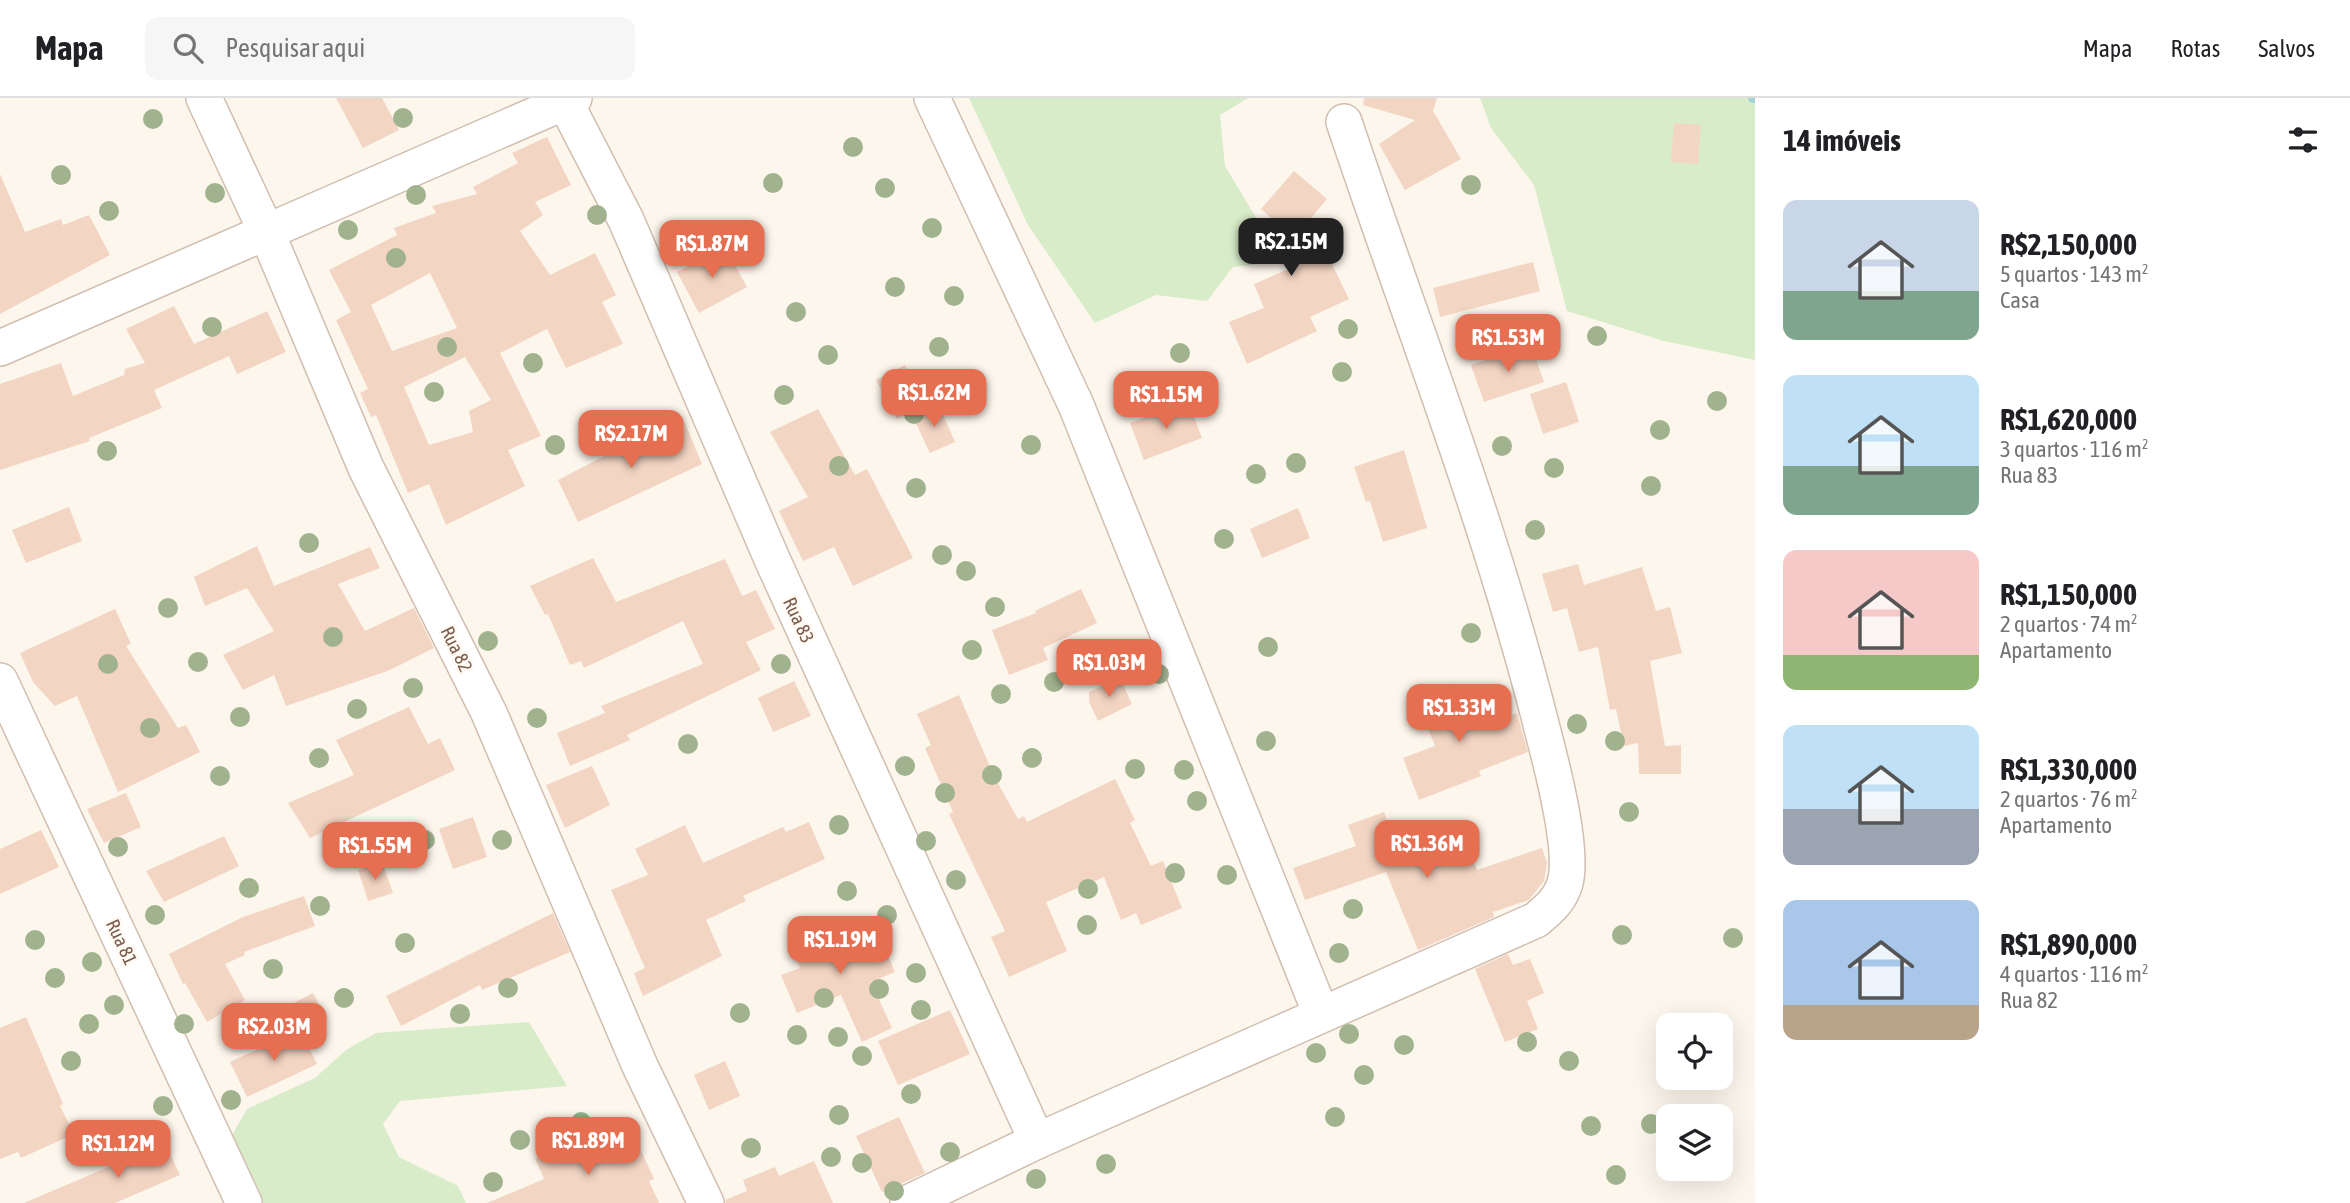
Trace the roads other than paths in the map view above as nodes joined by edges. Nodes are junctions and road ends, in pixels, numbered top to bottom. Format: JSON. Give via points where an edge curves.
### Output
{"nodes":[{"id":1,"x":204,"y":98,"type":"edge"},
{"id":2,"x":932,"y":98,"type":"edge"},
{"id":3,"x":567,"y":99,"type":"edge"},
{"id":4,"x":1344,"y":122,"type":"dead end"},
{"id":5,"x":266,"y":231,"type":"junction"},
{"id":6,"x":0,"y":348,"type":"edge"},
{"id":7,"x":0,"y":681,"type":"edge"},
{"id":8,"x":1321,"y":1014,"type":"junction"},
{"id":9,"x":1037,"y":1141,"type":"junction"},
{"id":10,"x":244,"y":1203,"type":"edge"},
{"id":11,"x":706,"y":1203,"type":"edge"},
{"id":12,"x":908,"y":1203,"type":"edge"}],
"edges":[{"from":1,"to":5,"type":"street","name":"Rua 82"},
{"from":2,"to":8,"type":"street","via":[[1076,405]]},
{"from":3,"to":5,"type":"street"},
{"from":3,"to":9,"type":"street","name":"Rua 83","via":[[626,220],[772,559]]},
{"from":4,"to":8,"type":"street","via":[[1479,510],[1525,660],[1555,781],[1565,882],[1555,904],[1536,919]]},
{"from":5,"to":6,"type":"street"},
{"from":5,"to":11,"type":"street","name":"Rua 82","via":[[366,468],[489,713],[640,1066]]},
{"from":7,"to":10,"type":"street","name":"Rua 81"},
{"from":8,"to":9,"type":"street"},
{"from":9,"to":12,"type":"street"}]}
